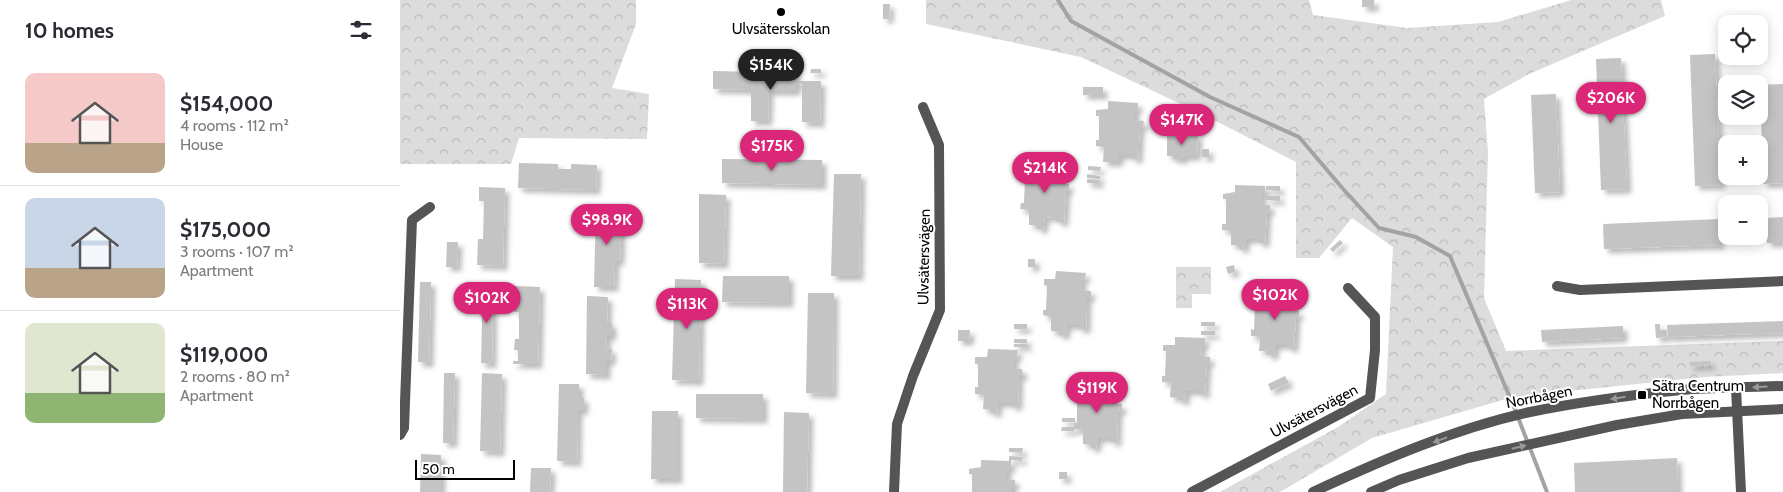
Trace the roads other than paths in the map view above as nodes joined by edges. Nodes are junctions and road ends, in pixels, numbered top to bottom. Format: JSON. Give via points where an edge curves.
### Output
{"nodes":[{"id":1,"x":923,"y":107,"type":"dead end"},
{"id":2,"x":430,"y":207,"type":"dead end"},
{"id":3,"x":1783,"y":281,"type":"edge"},
{"id":4,"x":1557,"y":286,"type":"dead end"},
{"id":5,"x":1348,"y":288,"type":"dead end"},
{"id":6,"x":1783,"y":386,"type":"edge"},
{"id":7,"x":1736,"y":388,"type":"junction"},
{"id":8,"x":1783,"y":409,"type":"edge"},
{"id":9,"x":1738,"y":411,"type":"junction"},
{"id":10,"x":400,"y":435,"type":"edge"},
{"id":11,"x":894,"y":492,"type":"edge"},
{"id":12,"x":1192,"y":492,"type":"edge"},
{"id":13,"x":1313,"y":492,"type":"edge"},
{"id":14,"x":1371,"y":492,"type":"edge"},
{"id":15,"x":1741,"y":492,"type":"edge"}],
"edges":[{"from":1,"to":11,"type":"street","name":"Ulvsätersvägen","via":[[939,145],[940,310],[897,424]]},
{"from":2,"to":10,"type":"street","via":[[412,220],[404,428]]},
{"from":3,"to":4,"type":"street","via":[[1580,290]]},
{"from":5,"to":12,"type":"street","name":"Ulvsätersvägen","via":[[1375,317],[1370,398]]},
{"from":6,"to":7,"type":"street","name":"Norrbågen","one_way":true},
{"from":7,"to":9,"type":"street"},
{"from":7,"to":13,"type":"street","name":"Norrbågen","one_way":true,"via":[[1681,390],[1530,412],[1486,424],[1372,465]]},
{"from":8,"to":9,"type":"street"},
{"from":14,"to":9,"type":"street","one_way":true,"via":[[1468,458],[1537,442],[1682,414]]},
{"from":9,"to":15,"type":"street"}]}
